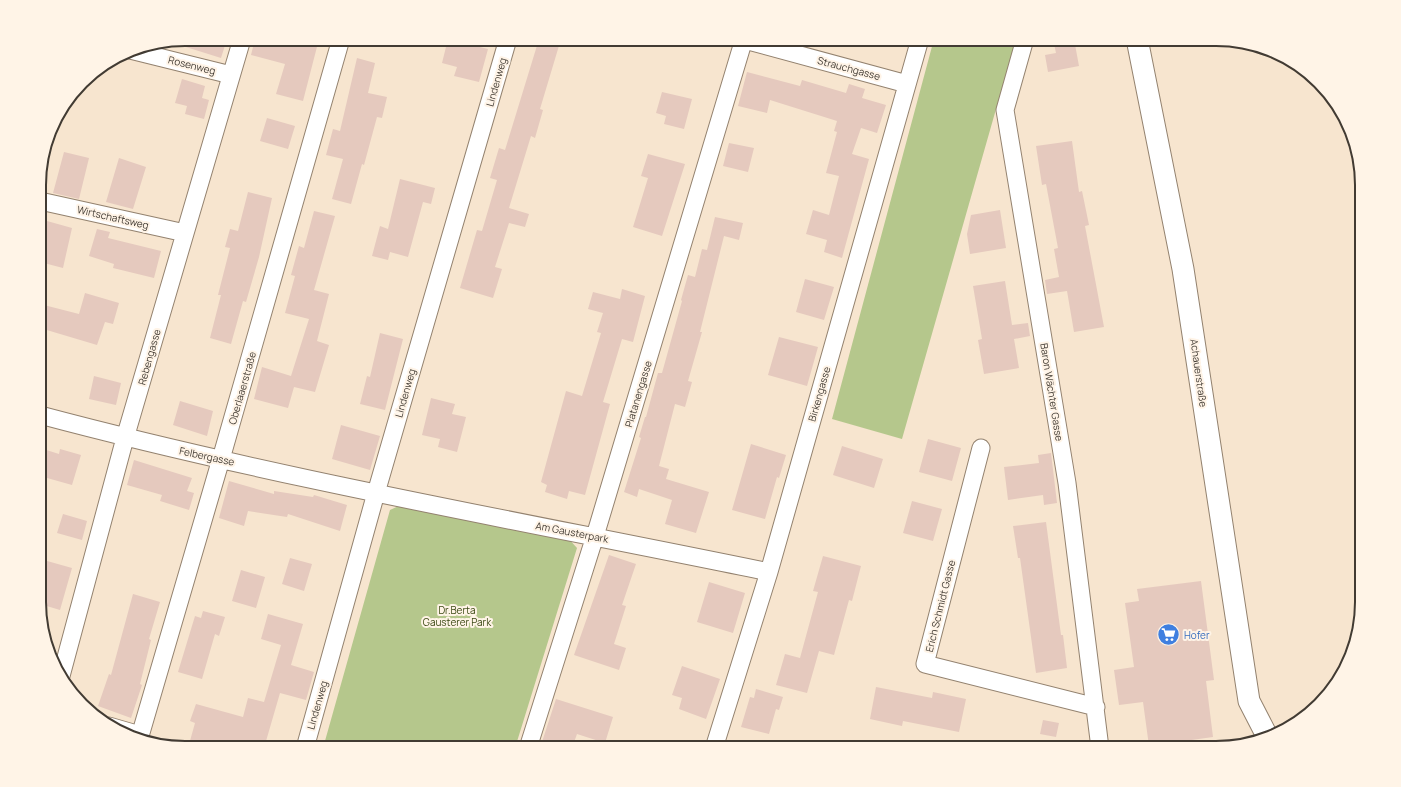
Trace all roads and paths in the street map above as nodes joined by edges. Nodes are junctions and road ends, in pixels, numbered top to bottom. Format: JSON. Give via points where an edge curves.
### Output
{"nodes":[{"id":1,"x":240,"y":46,"type":"edge"},
{"id":2,"x":339,"y":46,"type":"edge"},
{"id":3,"x":506,"y":46,"type":"edge"},
{"id":4,"x":741,"y":46,"type":"edge"},
{"id":5,"x":769,"y":46,"type":"edge"},
{"id":6,"x":918,"y":46,"type":"edge"},
{"id":7,"x":1024,"y":46,"type":"edge"},
{"id":8,"x":1138,"y":46,"type":"edge"},
{"id":9,"x":143,"y":53,"type":"edge"},
{"id":10,"x":231,"y":75,"type":"junction"},
{"id":11,"x":907,"y":84,"type":"junction"},
{"id":12,"x":46,"y":201,"type":"edge"},
{"id":13,"x":186,"y":233,"type":"junction"},
{"id":14,"x":46,"y":417,"type":"edge"},
{"id":15,"x":125,"y":438,"type":"junction"},
{"id":16,"x":981,"y":448,"type":"dead end"},
{"id":17,"x":221,"y":459,"type":"junction"},
{"id":18,"x":376,"y":492,"type":"junction"},
{"id":19,"x":595,"y":536,"type":"junction"},
{"id":20,"x":769,"y":572,"type":"junction"},
{"id":21,"x":63,"y":668,"type":"edge"},
{"id":22,"x":1096,"y":707,"type":"junction"},
{"id":23,"x":1252,"y":709,"type":"junction"},
{"id":24,"x":1265,"y":732,"type":"edge"},
{"id":25,"x":141,"y":733,"type":"edge"},
{"id":26,"x":1251,"y":736,"type":"edge"},
{"id":27,"x":307,"y":741,"type":"edge"},
{"id":28,"x":530,"y":741,"type":"edge"},
{"id":29,"x":716,"y":741,"type":"edge"},
{"id":30,"x":1099,"y":741,"type":"edge"}],
"edges":[{"from":1,"to":10,"type":"street","name":"Rebengasse"},
{"from":2,"to":17,"type":"street","name":"Oberlaaerstraße"},
{"from":3,"to":18,"type":"street","name":"Lindenweg"},
{"from":4,"to":19,"type":"street","name":"Platanengasse"},
{"from":5,"to":11,"type":"street","name":"Strauchgasse"},
{"from":6,"to":11,"type":"street","name":"Birkengasse"},
{"from":7,"to":22,"type":"street","name":"Baron Wächter Gasse","via":[[1005,110],[1067,484]]},
{"from":8,"to":23,"type":"street","name":"Achauerstraße","via":[[1183,269]]},
{"from":9,"to":10,"type":"street","name":"Rosenweg"},
{"from":10,"to":13,"type":"street","name":"Rebengasse"},
{"from":11,"to":20,"type":"street","name":"Birkengasse"},
{"from":12,"to":13,"type":"street","name":"Wirtschaftsweg"},
{"from":13,"to":15,"type":"street","name":"Rebengasse"},
{"from":14,"to":15,"type":"street","name":"Felbergasse"},
{"from":15,"to":17,"type":"street","name":"Felbergasse"},
{"from":15,"to":21,"type":"street","name":"Rebengasse"},
{"from":16,"to":22,"type":"street","name":"Erich Schmidt Gasse","via":[[925,664]]},
{"from":17,"to":18,"type":"street","name":"Felbergasse"},
{"from":17,"to":25,"type":"street","name":"Oberlaaerstraße"},
{"from":18,"to":19,"type":"street","name":"Am Gausterpark"},
{"from":18,"to":27,"type":"street","name":"Lindenweg"},
{"from":19,"to":20,"type":"street","name":"Am Gausterpark"},
{"from":19,"to":28,"type":"street","name":"Platanengasse"},
{"from":20,"to":29,"type":"street","name":"Birkengasse"},
{"from":22,"to":30,"type":"street","name":"Baron Wächter Gasse"},
{"from":23,"to":24,"type":"street","name":"Achauerstraße"},
{"from":23,"to":26,"type":"street","name":"Achauerstraße"}]}
